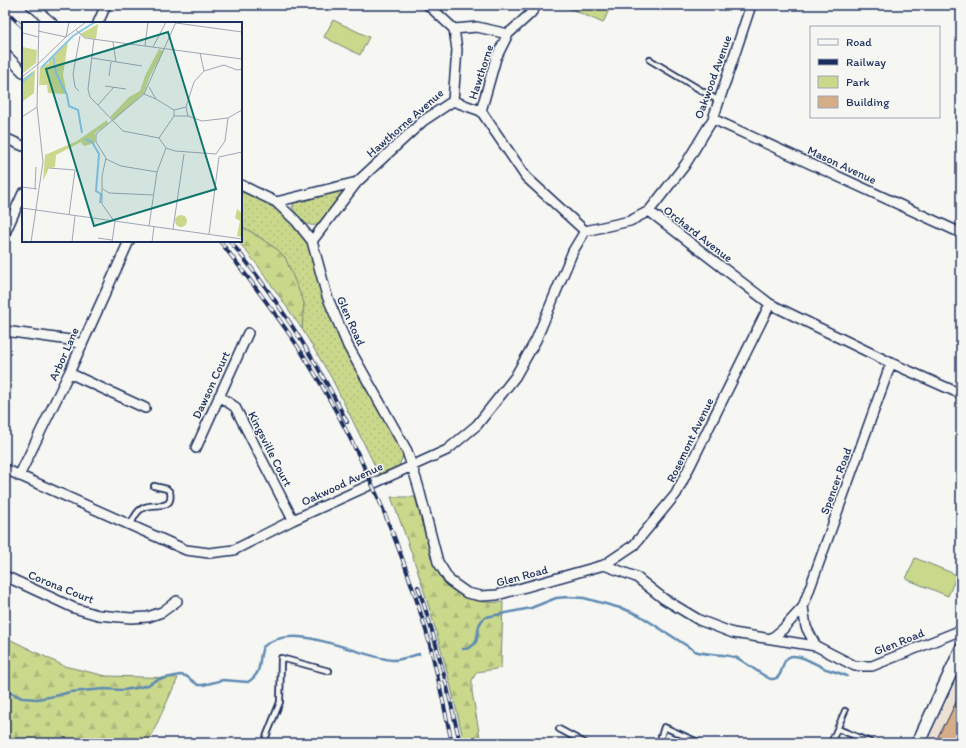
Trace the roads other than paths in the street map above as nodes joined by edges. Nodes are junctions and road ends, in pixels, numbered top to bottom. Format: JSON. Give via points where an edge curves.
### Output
{"nodes":[{"id":1,"x":31,"y":5,"type":"edge"},
{"id":2,"x":106,"y":5,"type":"edge"},
{"id":3,"x":428,"y":5,"type":"edge"},
{"id":4,"x":537,"y":5,"type":"edge"},
{"id":5,"x":751,"y":5,"type":"edge"},
{"id":6,"x":51,"y":22,"type":"edge"},
{"id":7,"x":98,"y":22,"type":"edge"},
{"id":8,"x":454,"y":29,"type":"junction"},
{"id":9,"x":508,"y":34,"type":"junction"},
{"id":10,"x":5,"y":54,"type":"edge"},
{"id":11,"x":650,"y":60,"type":"dead end"},
{"id":12,"x":22,"y":71,"type":"edge"},
{"id":13,"x":453,"y":101,"type":"junction"},
{"id":14,"x":719,"y":101,"type":"junction"},
{"id":15,"x":481,"y":111,"type":"junction"},
{"id":16,"x":713,"y":119,"type":"junction"},
{"id":17,"x":5,"y":138,"type":"edge"},
{"id":18,"x":22,"y":146,"type":"edge"},
{"id":19,"x":357,"y":182,"type":"junction"},
{"id":20,"x":242,"y":185,"type":"edge"},
{"id":21,"x":22,"y":195,"type":"edge"},
{"id":22,"x":276,"y":202,"type":"junction"},
{"id":23,"x":649,"y":211,"type":"junction"},
{"id":24,"x":585,"y":231,"type":"junction"},
{"id":25,"x":5,"y":233,"type":"edge"},
{"id":26,"x":961,"y":233,"type":"edge"},
{"id":27,"x":312,"y":241,"type":"junction"},
{"id":28,"x":129,"y":242,"type":"edge"},
{"id":29,"x":770,"y":304,"type":"junction"},
{"id":30,"x":5,"y":331,"type":"edge"},
{"id":31,"x":248,"y":333,"type":"dead end"},
{"id":32,"x":82,"y":345,"type":"junction"},
{"id":33,"x":891,"y":363,"type":"junction"},
{"id":34,"x":69,"y":373,"type":"junction"},
{"id":35,"x":961,"y":394,"type":"edge"},
{"id":36,"x":219,"y":396,"type":"junction"},
{"id":37,"x":145,"y":408,"type":"dead end"},
{"id":38,"x":196,"y":448,"type":"dead end"},
{"id":39,"x":413,"y":465,"type":"junction"},
{"id":40,"x":5,"y":469,"type":"edge"},
{"id":41,"x":19,"y":476,"type":"junction"},
{"id":42,"x":154,"y":486,"type":"dead end"},
{"id":43,"x":293,"y":520,"type":"junction"},
{"id":44,"x":130,"y":526,"type":"junction"},
{"id":45,"x":604,"y":565,"type":"junction"},
{"id":46,"x":5,"y":576,"type":"edge"},
{"id":47,"x":177,"y":601,"type":"dead end"},
{"id":48,"x":803,"y":607,"type":"junction"},
{"id":49,"x":961,"y":631,"type":"edge"},
{"id":50,"x":772,"y":639,"type":"junction"},
{"id":51,"x":816,"y":646,"type":"junction"},
{"id":52,"x":960,"y":657,"type":"edge"},
{"id":53,"x":329,"y":671,"type":"dead end"},
{"id":54,"x":845,"y":711,"type":"dead end"},
{"id":55,"x":559,"y":729,"type":"dead end"},
{"id":56,"x":838,"y":729,"type":"junction"},
{"id":57,"x":266,"y":743,"type":"edge"},
{"id":58,"x":585,"y":743,"type":"edge"},
{"id":59,"x":659,"y":743,"type":"edge"},
{"id":60,"x":700,"y":743,"type":"edge"},
{"id":61,"x":831,"y":743,"type":"edge"},
{"id":62,"x":872,"y":743,"type":"edge"},
{"id":63,"x":918,"y":743,"type":"edge"}],
"edges":[{"from":1,"to":6,"type":"street"},
{"from":2,"to":7,"type":"street"},
{"from":3,"to":8,"type":"street"},
{"from":4,"to":9,"type":"street","name":"Hawthorne"},
{"from":5,"to":14,"type":"street","name":"Oakwood Avenue"},
{"from":8,"to":9,"type":"street","via":[[478,27]]},
{"from":8,"to":13,"type":"street","name":"Hawthorne Avenue","via":[[457,50]]},
{"from":9,"to":15,"type":"street","name":"Hawthorne","via":[[496,58]]},
{"from":10,"to":12,"type":"street"},
{"from":11,"to":14,"type":"lane"},
{"from":13,"to":15,"type":"street"},
{"from":13,"to":19,"type":"street","name":"Hawthorne Avenue","via":[[423,121]]},
{"from":14,"to":16,"type":"street","name":"Oakwood Avenue"},
{"from":15,"to":24,"type":"street","via":[[526,177]]},
{"from":16,"to":23,"type":"street","name":"Oakwood Avenue","via":[[685,166]]},
{"from":16,"to":26,"type":"street","name":"Mason Avenue"},
{"from":17,"to":18,"type":"street"},
{"from":19,"to":22,"type":"street","name":"Hawthorne Avenue"},
{"from":19,"to":27,"type":"street","name":"Hawthorne Avenue"},
{"from":20,"to":22,"type":"street","name":"Glen Road"},
{"from":21,"to":25,"type":"street"},
{"from":22,"to":27,"type":"street","name":"Glen Road"},
{"from":23,"to":24,"type":"street","name":"Orchard Avenue","via":[[630,221]]},
{"from":23,"to":29,"type":"street","name":"Orchard Avenue"},
{"from":24,"to":39,"type":"street","name":"Oakwood Avenue","via":[[573,251],[536,340],[515,377],[477,425],[447,450]]},
{"from":27,"to":39,"type":"street","name":"Glen Road","via":[[327,296],[348,346]]},
{"from":28,"to":32,"type":"street","name":"Arbor Lane"},
{"from":29,"to":33,"type":"street","name":"Orchard Avenue"},
{"from":29,"to":45,"type":"street","name":"Rosemont Avenue","via":[[676,494],[634,545]]},
{"from":30,"to":32,"type":"street","via":[[70,340]]},
{"from":31,"to":36,"type":"street","name":"Dawson Court"},
{"from":32,"to":34,"type":"street","name":"Arbor Lane"},
{"from":33,"to":35,"type":"street","name":"Orchard Avenue"},
{"from":33,"to":48,"type":"street","name":"Spencer Road"},
{"from":34,"to":37,"type":"street"},
{"from":34,"to":41,"type":"street","name":"Arbor Lane"},
{"from":36,"to":38,"type":"street","name":"Dawson Court"},
{"from":36,"to":43,"type":"street","name":"Kingsville Court","via":[[235,407]]},
{"from":39,"to":43,"type":"street","name":"Oakwood Avenue"},
{"from":39,"to":45,"type":"street","name":"Glen Road","via":[[438,562],[450,581],[467,593],[481,596],[497,595]]},
{"from":40,"to":41,"type":"street","name":"Oakwood Avenue"},
{"from":41,"to":44,"type":"street","name":"Oakwood Avenue"},
{"from":42,"to":44,"type":"lane","via":[[170,492],[169,503],[145,506],[139,510]]},
{"from":43,"to":44,"type":"street","name":"Oakwood Avenue","via":[[234,550],[209,554],[186,550]]},
{"from":45,"to":50,"type":"street","name":"Glen Road","via":[[636,577],[664,599],[699,620],[733,633]]},
{"from":46,"to":47,"type":"street","name":"Corona Court","via":[[74,608],[98,614],[131,618],[148,617],[162,612]]},
{"from":48,"to":50,"type":"street","name":"Spencer Road"},
{"from":48,"to":51,"type":"street","name":"Spencer Road","via":[[806,626]]},
{"from":49,"to":51,"type":"street","name":"Glen Road","via":[[872,666],[855,666]]},
{"from":50,"to":51,"type":"street","name":"Glen Road"},
{"from":52,"to":63,"type":"main road"},
{"from":53,"to":57,"type":"lane","via":[[281,658],[280,702]]},
{"from":54,"to":56,"type":"lane"},
{"from":55,"to":58,"type":"lane"},
{"from":56,"to":61,"type":"lane"},
{"from":56,"to":62,"type":"lane"},
{"from":59,"to":60,"type":"lane","via":[[664,726]]}]}
